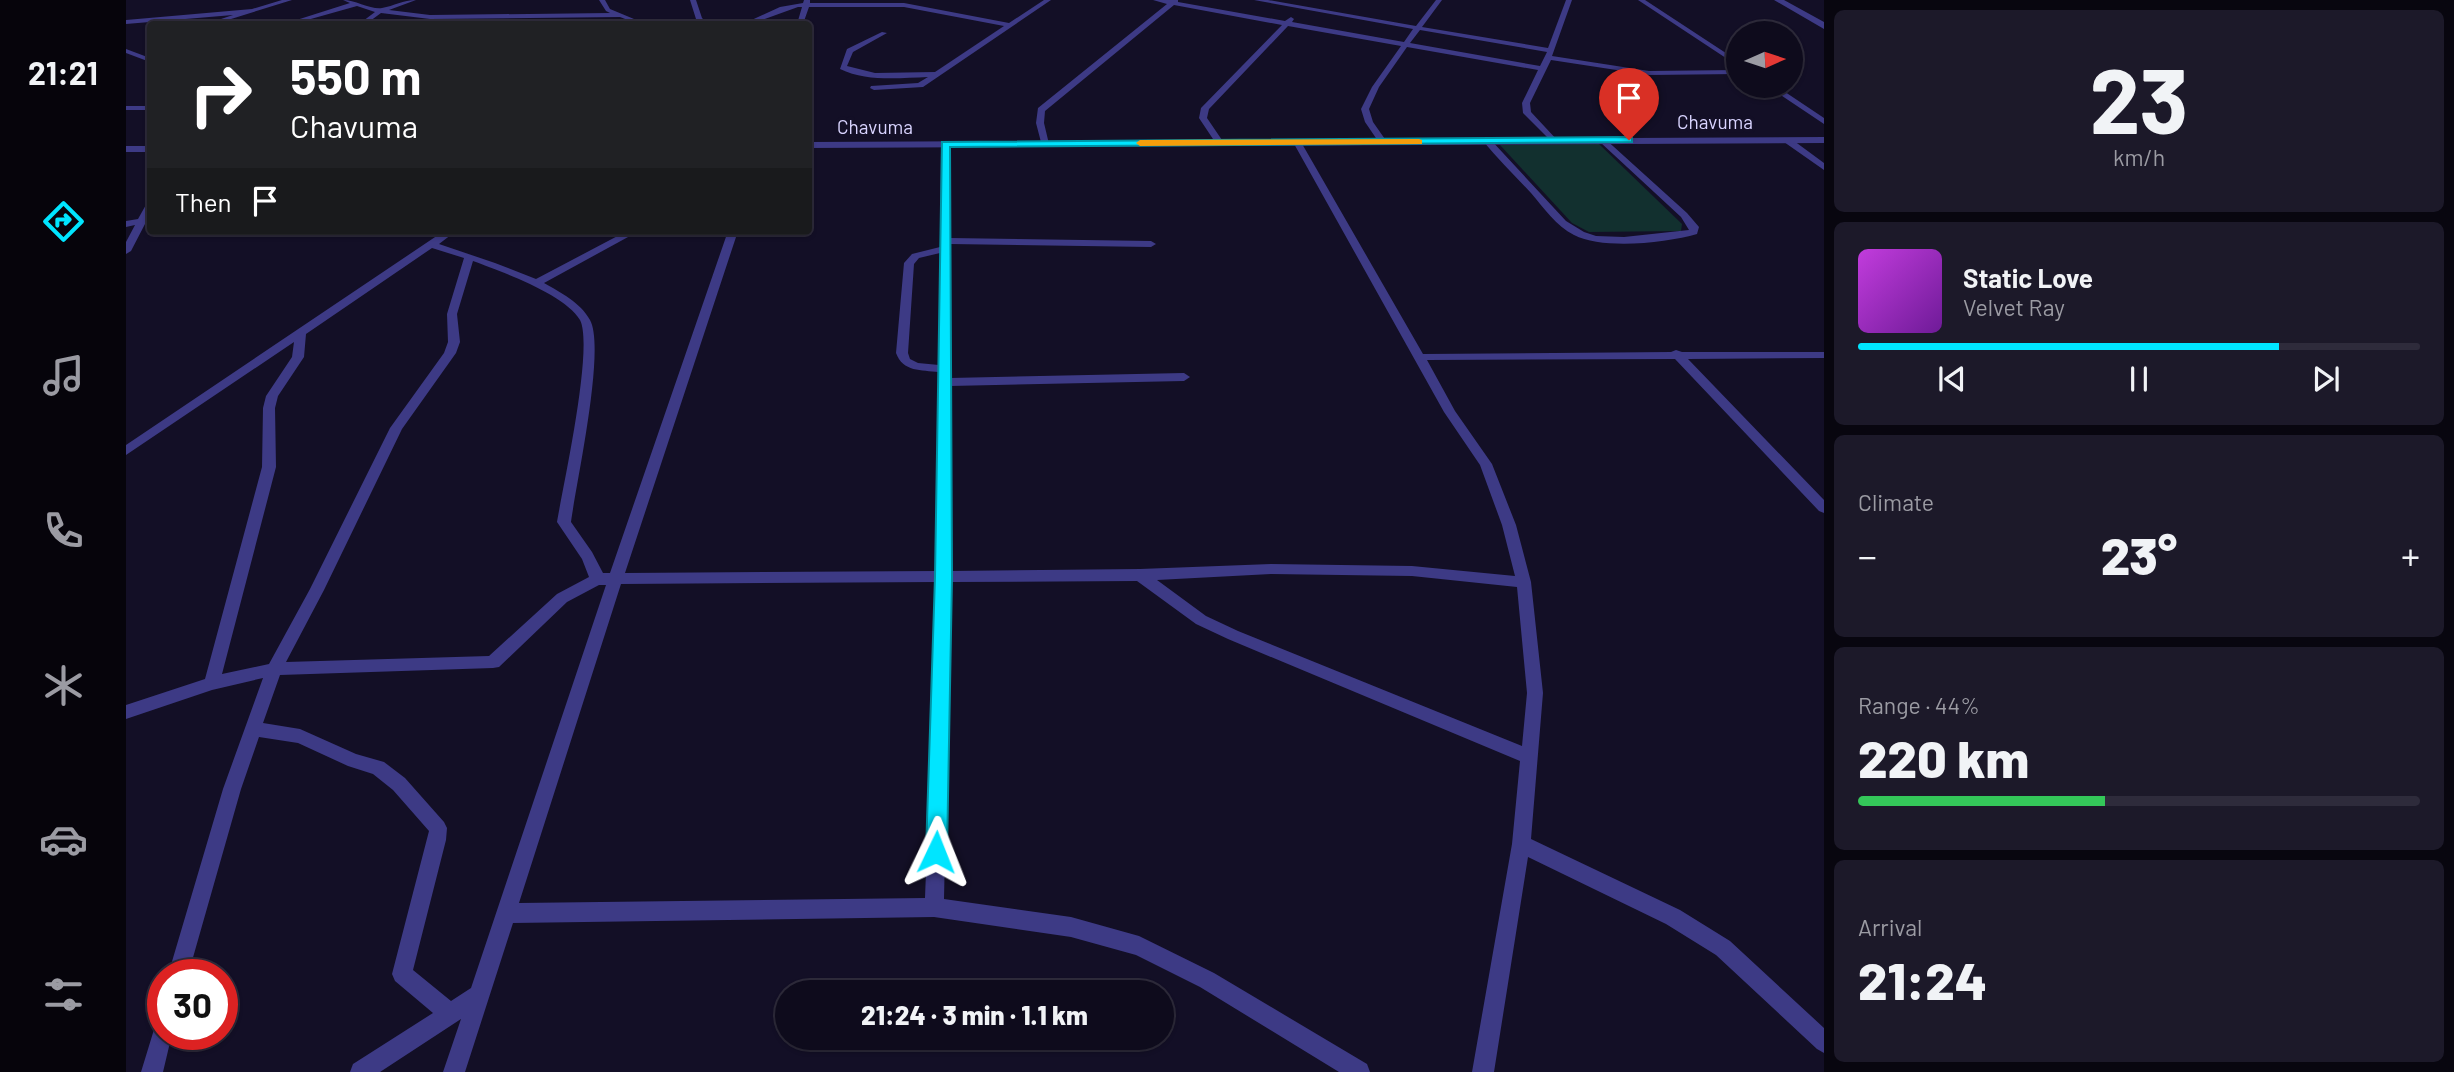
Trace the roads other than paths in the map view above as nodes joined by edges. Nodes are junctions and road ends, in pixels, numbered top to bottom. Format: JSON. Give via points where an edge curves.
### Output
{"nodes":[{"id":1,"x":289,"y":0,"type":"edge"},
{"id":2,"x":344,"y":0,"type":"edge"},
{"id":3,"x":413,"y":0,"type":"edge"},
{"id":4,"x":602,"y":0,"type":"edge"},
{"id":5,"x":693,"y":0,"type":"edge"},
{"id":6,"x":1048,"y":0,"type":"edge"},
{"id":7,"x":1157,"y":0,"type":"edge"},
{"id":8,"x":1257,"y":0,"type":"edge"},
{"id":9,"x":1308,"y":0,"type":"edge"},
{"id":10,"x":1439,"y":0,"type":"edge"},
{"id":11,"x":1569,"y":0,"type":"edge"},
{"id":12,"x":1641,"y":0,"type":"edge"},
{"id":13,"x":1778,"y":0,"type":"edge"},
{"id":14,"x":904,"y":2,"type":"edge"},
{"id":15,"x":1175,"y":2,"type":"edge"},
{"id":16,"x":806,"y":3,"type":"edge"},
{"id":17,"x":355,"y":4,"type":"junction"},
{"id":18,"x":1301,"y":8,"type":"junction"},
{"id":19,"x":251,"y":11,"type":"junction"},
{"id":20,"x":380,"y":11,"type":"junction"},
{"id":21,"x":211,"y":15,"type":"junction"},
{"id":22,"x":623,"y":15,"type":"junction"},
{"id":23,"x":565,"y":16,"type":"junction"},
{"id":24,"x":500,"y":17,"type":"junction"},
{"id":25,"x":210,"y":21,"type":"edge"},
{"id":26,"x":219,"y":21,"type":"edge"},
{"id":27,"x":297,"y":21,"type":"edge"},
{"id":28,"x":366,"y":21,"type":"edge"},
{"id":29,"x":496,"y":21,"type":"edge"},
{"id":30,"x":561,"y":21,"type":"edge"},
{"id":31,"x":634,"y":21,"type":"edge"},
{"id":32,"x":701,"y":21,"type":"edge"},
{"id":33,"x":754,"y":21,"type":"edge"},
{"id":34,"x":801,"y":21,"type":"edge"},
{"id":35,"x":126,"y":22,"type":"edge"},
{"id":36,"x":1287,"y":23,"type":"junction"},
{"id":37,"x":1009,"y":25,"type":"junction"},
{"id":38,"x":1824,"y":26,"type":"edge"},
{"id":39,"x":1420,"y":28,"type":"junction"},
{"id":40,"x":884,"y":33,"type":"dead end"},
{"id":41,"x":1404,"y":45,"type":"junction"},
{"id":42,"x":126,"y":51,"type":"edge"},
{"id":43,"x":1549,"y":54,"type":"junction"},
{"id":44,"x":1726,"y":56,"type":"edge"},
{"id":45,"x":147,"y":59,"type":"edge"},
{"id":46,"x":1542,"y":69,"type":"junction"},
{"id":47,"x":1726,"y":72,"type":"edge"},
{"id":48,"x":938,"y":74,"type":"junction"},
{"id":49,"x":874,"y":88,"type":"dead end"},
{"id":50,"x":1789,"y":98,"type":"edge"},
{"id":51,"x":126,"y":108,"type":"edge"},
{"id":52,"x":147,"y":108,"type":"edge"},
{"id":53,"x":1824,"y":121,"type":"edge"},
{"id":54,"x":1787,"y":140,"type":"junction"},
{"id":55,"x":1824,"y":140,"type":"edge"},
{"id":56,"x":1487,"y":141,"type":"junction"},
{"id":57,"x":1554,"y":141,"type":"junction"},
{"id":58,"x":1603,"y":141,"type":"junction"},
{"id":59,"x":1297,"y":142,"type":"junction"},
{"id":60,"x":1383,"y":142,"type":"junction"},
{"id":61,"x":1220,"y":143,"type":"junction"},
{"id":62,"x":945,"y":144,"type":"junction"},
{"id":63,"x":1045,"y":144,"type":"junction"},
{"id":64,"x":812,"y":145,"type":"edge"},
{"id":65,"x":126,"y":149,"type":"edge"},
{"id":66,"x":147,"y":149,"type":"edge"},
{"id":67,"x":1824,"y":167,"type":"edge"},
{"id":68,"x":147,"y":221,"type":"edge"},
{"id":69,"x":126,"y":224,"type":"edge"},
{"id":70,"x":446,"y":235,"type":"edge"},
{"id":71,"x":627,"y":235,"type":"edge"},
{"id":72,"x":732,"y":235,"type":"edge"},
{"id":73,"x":432,"y":244,"type":"junction"},
{"id":74,"x":1151,"y":244,"type":"dead end"},
{"id":75,"x":946,"y":245,"type":"junction"},
{"id":76,"x":126,"y":251,"type":"edge"},
{"id":77,"x":469,"y":257,"type":"junction"},
{"id":78,"x":537,"y":283,"type":"junction"},
{"id":79,"x":301,"y":333,"type":"junction"},
{"id":80,"x":1676,"y":354,"type":"junction"},
{"id":81,"x":1824,"y":355,"type":"edge"},
{"id":82,"x":1418,"y":357,"type":"junction"},
{"id":83,"x":946,"y":375,"type":"junction"},
{"id":84,"x":1184,"y":377,"type":"dead end"},
{"id":85,"x":126,"y":451,"type":"edge"},
{"id":86,"x":1809,"y":492,"type":"junction"},
{"id":87,"x":1824,"y":493,"type":"edge"},
{"id":88,"x":1824,"y":508,"type":"edge"},
{"id":89,"x":1140,"y":575,"type":"junction"},
{"id":90,"x":944,"y":577,"type":"junction"},
{"id":91,"x":616,"y":578,"type":"junction"},
{"id":92,"x":597,"y":579,"type":"junction"},
{"id":93,"x":1524,"y":582,"type":"junction"},
{"id":94,"x":274,"y":669,"type":"junction"},
{"id":95,"x":212,"y":683,"type":"junction"},
{"id":96,"x":126,"y":712,"type":"edge"},
{"id":97,"x":252,"y":729,"type":"junction"},
{"id":98,"x":1528,"y":757,"type":"junction"},
{"id":99,"x":1521,"y":844,"type":"junction"},
{"id":100,"x":934,"y":907,"type":"junction"},
{"id":101,"x":508,"y":913,"type":"junction"},
{"id":102,"x":183,"y":959,"type":"edge"},
{"id":103,"x":479,"y":995,"type":"junction"},
{"id":104,"x":449,"y":1013,"type":"junction"},
{"id":105,"x":1824,"y":1042,"type":"edge"},
{"id":106,"x":158,"y":1050,"type":"edge"},
{"id":107,"x":152,"y":1072,"type":"edge"},
{"id":108,"x":361,"y":1072,"type":"edge"},
{"id":109,"x":454,"y":1072,"type":"edge"},
{"id":110,"x":1359,"y":1072,"type":"edge"},
{"id":111,"x":1483,"y":1072,"type":"edge"}],
"edges":[{"from":1,"to":19,"type":"street"},
{"from":2,"to":17,"type":"street"},
{"from":3,"to":20,"type":"street"},
{"from":4,"to":22,"type":"street","via":[[608,10]]},
{"from":5,"to":32,"type":"street"},
{"from":6,"to":37,"type":"street"},
{"from":7,"to":15,"type":"street"},
{"from":8,"to":18,"type":"street"},
{"from":9,"to":18,"type":"street"},
{"from":10,"to":39,"type":"street"},
{"from":11,"to":43,"type":"street"},
{"from":12,"to":44,"type":"street"},
{"from":13,"to":38,"type":"street"},
{"from":14,"to":16,"type":"street"},
{"from":14,"to":37,"type":"street"},
{"from":15,"to":36,"type":"street"},
{"from":15,"to":63,"type":"street","via":[[1041,110]]},
{"from":16,"to":33,"type":"street"},
{"from":16,"to":34,"type":"street"},
{"from":17,"to":20,"type":"street"},
{"from":17,"to":27,"type":"street"},
{"from":18,"to":36,"type":"street"},
{"from":18,"to":39,"type":"street"},
{"from":19,"to":21,"type":"street"},
{"from":19,"to":26,"type":"street"},
{"from":20,"to":24,"type":"street","via":[[417,17]]},
{"from":20,"to":28,"type":"street"},
{"from":21,"to":25,"type":"street"},
{"from":21,"to":35,"type":"street"},
{"from":22,"to":23,"type":"street"},
{"from":22,"to":31,"type":"street"},
{"from":23,"to":24,"type":"street"},
{"from":23,"to":30,"type":"street"},
{"from":24,"to":29,"type":"street"},
{"from":36,"to":41,"type":"street"},
{"from":36,"to":61,"type":"street","via":[[1205,108],[1203,118]]},
{"from":37,"to":48,"type":"street"},
{"from":39,"to":41,"type":"street"},
{"from":39,"to":43,"type":"street"},
{"from":40,"to":48,"type":"street","via":[[850,51],[843,67],[877,75]]},
{"from":41,"to":46,"type":"street"},
{"from":41,"to":60,"type":"street","via":[[1365,110]]},
{"from":42,"to":45,"type":"street"},
{"from":43,"to":46,"type":"street"},
{"from":43,"to":47,"type":"street","via":[[1649,73]]},
{"from":46,"to":57,"type":"street","via":[[1528,96],[1527,113]]},
{"from":48,"to":49,"type":"street","via":[[916,87]]},
{"from":50,"to":53,"type":"street"},
{"from":51,"to":52,"type":"street"},
{"from":54,"to":55,"type":"street","name":"Chavuma"},
{"from":54,"to":58,"type":"street","name":"Chavuma"},
{"from":54,"to":67,"type":"street"},
{"from":56,"to":57,"type":"street","name":"Chavuma"},
{"from":56,"to":58,"type":"street","via":[[1574,231],[1605,239],[1694,232],[1684,215]]},
{"from":56,"to":60,"type":"street","name":"Chavuma"},
{"from":57,"to":58,"type":"street","name":"Chavuma"},
{"from":59,"to":60,"type":"street","name":"Chavuma"},
{"from":59,"to":61,"type":"street","name":"Chavuma"},
{"from":59,"to":82,"type":"street"},
{"from":61,"to":63,"type":"street","name":"Chavuma"},
{"from":62,"to":63,"type":"street","name":"Chavuma"},
{"from":62,"to":64,"type":"street","name":"Chavuma"},
{"from":62,"to":75,"type":"street"},
{"from":65,"to":66,"type":"street"},
{"from":68,"to":69,"type":"street"},
{"from":68,"to":76,"type":"street"},
{"from":70,"to":73,"type":"street"},
{"from":71,"to":78,"type":"street"},
{"from":72,"to":91,"type":"street"},
{"from":73,"to":77,"type":"street"},
{"from":73,"to":79,"type":"street"},
{"from":74,"to":75,"type":"street"},
{"from":75,"to":83,"type":"street"},
{"from":75,"to":83,"type":"street","via":[[909,263],[902,353],[905,361],[915,366]]},
{"from":77,"to":78,"type":"street"},
{"from":77,"to":94,"type":"street","via":[[452,314],[450,353],[396,428]]},
{"from":78,"to":92,"type":"street","via":[[579,313],[589,332],[582,418],[564,522],[587,551]]},
{"from":79,"to":85,"type":"street"},
{"from":79,"to":95,"type":"street","via":[[298,357],[269,408],[269,467]]},
{"from":80,"to":81,"type":"street"},
{"from":80,"to":82,"type":"street"},
{"from":80,"to":86,"type":"street"},
{"from":82,"to":93,"type":"street","via":[[1486,464]]},
{"from":83,"to":84,"type":"street"},
{"from":83,"to":90,"type":"street"},
{"from":86,"to":87,"type":"street"},
{"from":86,"to":88,"type":"street"},
{"from":89,"to":90,"type":"street"},
{"from":89,"to":93,"type":"street","via":[[1271,569],[1412,571]]},
{"from":89,"to":98,"type":"street","via":[[1211,625]]},
{"from":90,"to":91,"type":"street"},
{"from":90,"to":100,"type":"street"},
{"from":91,"to":92,"type":"street"},
{"from":91,"to":101,"type":"street"},
{"from":92,"to":94,"type":"street","via":[[562,598],[493,662]]},
{"from":93,"to":98,"type":"street","via":[[1535,693]]},
{"from":94,"to":95,"type":"street"},
{"from":94,"to":97,"type":"street"},
{"from":95,"to":96,"type":"street"},
{"from":97,"to":102,"type":"street"},
{"from":97,"to":104,"type":"street","via":[[300,736],[378,767],[438,828],[402,974]]},
{"from":98,"to":99,"type":"street"},
{"from":99,"to":105,"type":"street","via":[[1674,917],[1724,947]]},
{"from":99,"to":111,"type":"street"},
{"from":100,"to":101,"type":"street"},
{"from":100,"to":110,"type":"street","via":[[1071,927],[1139,946],[1207,980]]},
{"from":101,"to":103,"type":"street"},
{"from":103,"to":104,"type":"street"},
{"from":103,"to":109,"type":"street"},
{"from":104,"to":108,"type":"street"},
{"from":106,"to":107,"type":"street"}]}
